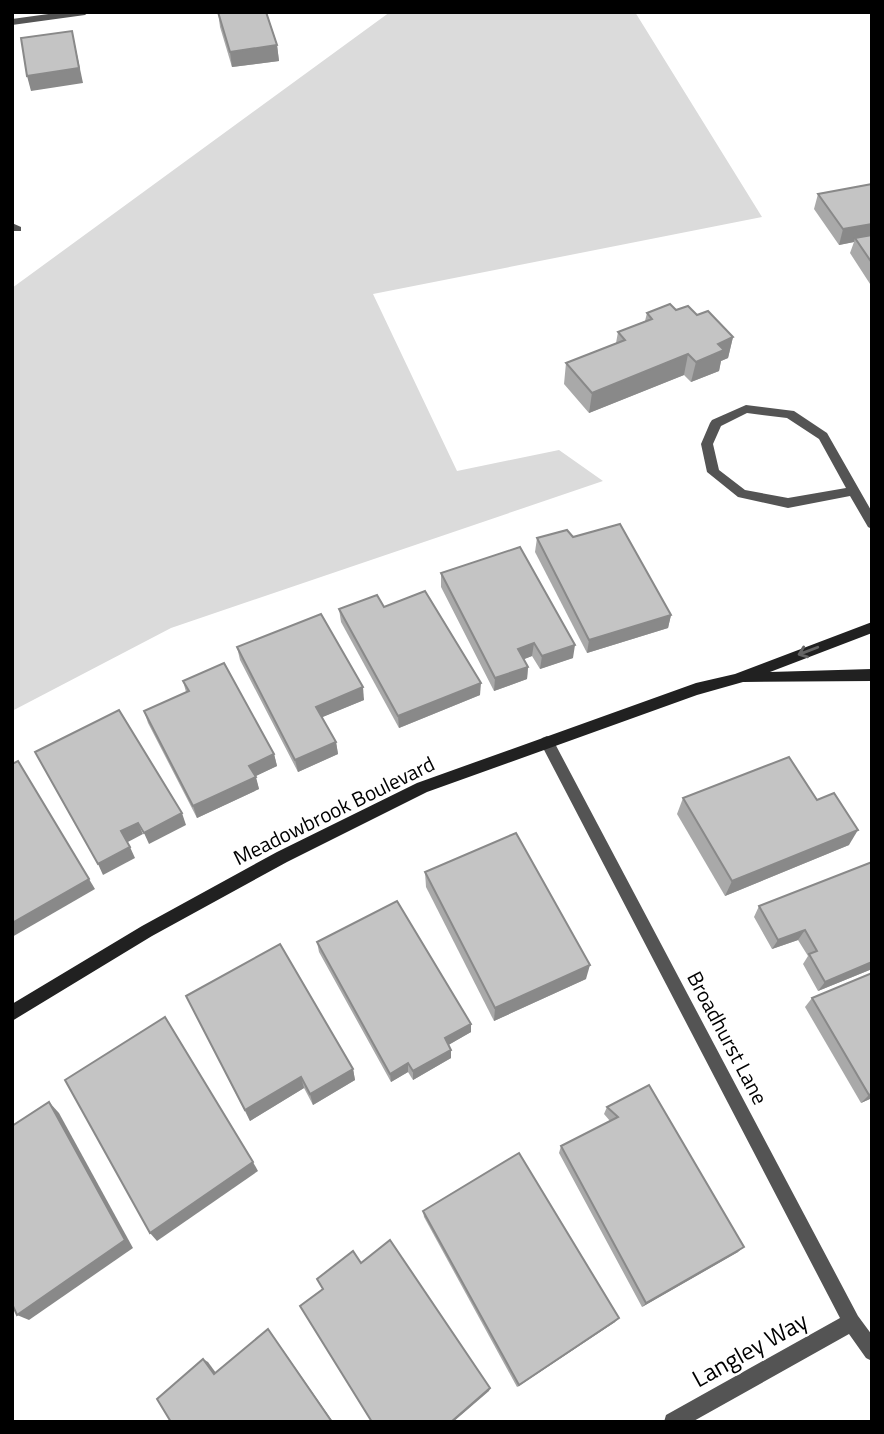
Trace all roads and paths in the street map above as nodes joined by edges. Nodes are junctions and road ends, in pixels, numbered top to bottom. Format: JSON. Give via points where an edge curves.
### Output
{"nodes":[{"id":1,"x":85,"y":12,"type":"edge"},
{"id":2,"x":12,"y":22,"type":"edge"},
{"id":3,"x":853,"y":491,"type":"junction"},
{"id":4,"x":872,"y":524,"type":"edge"},
{"id":5,"x":872,"y":627,"type":"edge"},
{"id":6,"x":872,"y":675,"type":"edge"},
{"id":7,"x":736,"y":679,"type":"junction"},
{"id":8,"x":547,"y":742,"type":"junction"},
{"id":9,"x":12,"y":1013,"type":"edge"},
{"id":10,"x":852,"y":1322,"type":"junction"},
{"id":11,"x":872,"y":1352,"type":"edge"},
{"id":12,"x":673,"y":1422,"type":"edge"}],
"edges":[{"from":1,"to":2,"type":"street"},
{"from":3,"to":3,"type":"street","via":[[823,436],[790,414],[746,410],[716,423],[707,444],[713,471],[742,494],[788,503]]},
{"from":3,"to":4,"type":"street"},
{"from":5,"to":7,"type":"street","name":"Meadowbrook Boulevard","one_way":true},
{"from":6,"to":7,"type":"street","name":"Meadowbrook Boulevard"},
{"from":7,"to":8,"type":"street","name":"Meadowbrook Boulevard"},
{"from":8,"to":9,"type":"street","name":"Meadowbrook Boulevard","via":[[422,788],[282,857]]},
{"from":8,"to":10,"type":"street","name":"Broadhurst Lane"},
{"from":10,"to":11,"type":"street","name":"Broadhurst Lane"},
{"from":10,"to":12,"type":"street","name":"Langley Way"}]}
